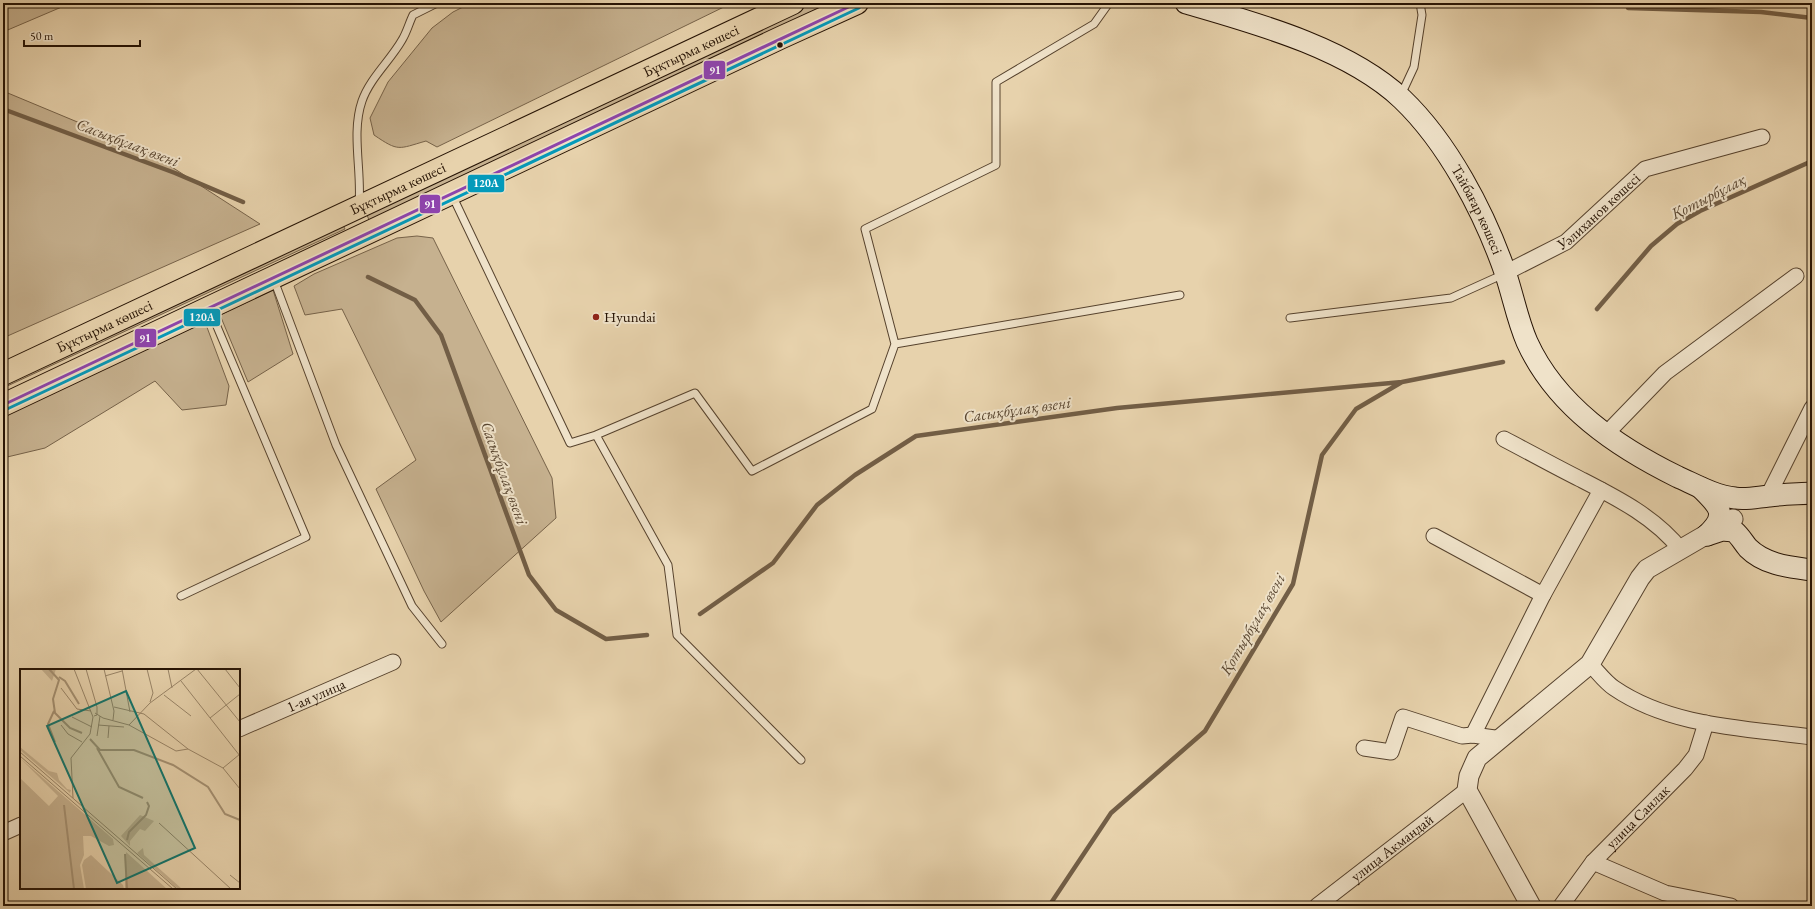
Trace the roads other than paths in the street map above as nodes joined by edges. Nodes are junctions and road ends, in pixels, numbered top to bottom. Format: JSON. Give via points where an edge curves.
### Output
{"nodes":[{"id":1,"x":436,"y":3,"type":"edge"},
{"id":2,"x":793,"y":3,"type":"edge"},
{"id":3,"x":857,"y":3,"type":"edge"},
{"id":4,"x":1109,"y":3,"type":"edge"},
{"id":5,"x":1186,"y":3,"type":"edge"},
{"id":6,"x":1420,"y":3,"type":"edge"},
{"id":7,"x":1400,"y":98,"type":"junction"},
{"id":8,"x":1762,"y":137,"type":"dead end"},
{"id":9,"x":451,"y":193,"type":"junction"},
{"id":10,"x":358,"y":208,"type":"junction"},
{"id":11,"x":370,"y":232,"type":"junction"},
{"id":12,"x":1505,"y":273,"type":"junction"},
{"id":13,"x":1796,"y":276,"type":"dead end"},
{"id":14,"x":274,"y":278,"type":"junction"},
{"id":15,"x":1180,"y":295,"type":"dead end"},
{"id":16,"x":209,"y":308,"type":"junction"},
{"id":17,"x":1290,"y":318,"type":"dead end"},
{"id":18,"x":894,"y":344,"type":"junction"},
{"id":19,"x":3,"y":374,"type":"edge"},
{"id":20,"x":3,"y":405,"type":"edge"},
{"id":21,"x":1812,"y":408,"type":"edge"},
{"id":22,"x":1606,"y":434,"type":"junction"},
{"id":23,"x":596,"y":435,"type":"junction"},
{"id":24,"x":1504,"y":439,"type":"dead end"},
{"id":25,"x":1699,"y":486,"type":"junction"},
{"id":26,"x":1601,"y":490,"type":"junction"},
{"id":27,"x":1812,"y":493,"type":"edge"},
{"id":28,"x":1768,"y":496,"type":"junction"},
{"id":29,"x":1733,"y":519,"type":"junction"},
{"id":30,"x":1707,"y":535,"type":"junction"},
{"id":31,"x":1434,"y":536,"type":"dead end"},
{"id":32,"x":1742,"y":539,"type":"junction"},
{"id":33,"x":1681,"y":550,"type":"junction"},
{"id":34,"x":1812,"y":570,"type":"edge"},
{"id":35,"x":1543,"y":595,"type":"junction"},
{"id":36,"x":181,"y":596,"type":"dead end"},
{"id":37,"x":442,"y":644,"type":"dead end"},
{"id":38,"x":393,"y":662,"type":"dead end"},
{"id":39,"x":1590,"y":664,"type":"junction"},
{"id":40,"x":1706,"y":723,"type":"junction"},
{"id":41,"x":240,"y":729,"type":"edge"},
{"id":42,"x":1473,"y":735,"type":"junction"},
{"id":43,"x":1812,"y":736,"type":"edge"},
{"id":44,"x":1502,"y":739,"type":"junction"},
{"id":45,"x":1364,"y":748,"type":"dead end"},
{"id":46,"x":801,"y":760,"type":"dead end"},
{"id":47,"x":1467,"y":790,"type":"junction"},
{"id":48,"x":20,"y":825,"type":"edge"},
{"id":49,"x":3,"y":833,"type":"edge"},
{"id":50,"x":1593,"y":862,"type":"junction"},
{"id":51,"x":1317,"y":906,"type":"edge"},
{"id":52,"x":1531,"y":906,"type":"edge"},
{"id":53,"x":1561,"y":906,"type":"edge"},
{"id":54,"x":1731,"y":906,"type":"edge"}],
"edges":[{"from":1,"to":10,"type":"lane","via":[[413,15],[402,40],[371,83],[362,101],[357,124],[360,188]]},
{"from":2,"to":10,"type":"main road","name":"Бұқтырма көшесі"},
{"from":3,"to":9,"type":"main road","name":"Бұқтырма көшесі"},
{"from":4,"to":18,"type":"lane","via":[[1094,24],[996,82],[996,164],[865,229]]},
{"from":5,"to":7,"type":"main road","name":"Тайбағар көшесі","via":[[1261,26],[1335,55],[1359,68]]},
{"from":6,"to":7,"type":"lane","via":[[1422,15],[1414,67]]},
{"from":7,"to":12,"type":"main road","name":"Тайбағар көшесі","via":[[1430,131],[1461,179],[1482,217]]},
{"from":8,"to":12,"type":"street","name":"Уәлиханов көшесі","via":[[1645,169],[1566,242]]},
{"from":9,"to":11,"type":"main road","name":"Бұқтырма көшесі"},
{"from":9,"to":23,"type":"lane","via":[[570,443]]},
{"from":10,"to":11,"type":"main road"},
{"from":10,"to":19,"type":"main road","name":"Бұқтырма көшесі"},
{"from":11,"to":14,"type":"main road","name":"Бұқтырма көшесі"},
{"from":12,"to":17,"type":"lane","via":[[1451,298]]},
{"from":12,"to":22,"type":"main road","name":"Тайбағар көшесі","via":[[1519,320],[1535,359],[1563,396]]},
{"from":13,"to":22,"type":"street","via":[[1665,373]]},
{"from":14,"to":16,"type":"main road","name":"Бұқтырма көшесі"},
{"from":14,"to":37,"type":"lane","via":[[336,445],[412,606]]},
{"from":15,"to":18,"type":"lane"},
{"from":16,"to":20,"type":"main road","name":"Бұқтырма көшесі"},
{"from":16,"to":36,"type":"lane","via":[[306,536]]},
{"from":18,"to":23,"type":"lane","via":[[872,409],[752,471],[695,393]]},
{"from":21,"to":28,"type":"street"},
{"from":22,"to":25,"type":"main road","name":"Тайбағар көшесі","via":[[1642,458]]},
{"from":23,"to":46,"type":"lane","via":[[668,565],[677,635]]},
{"from":24,"to":26,"type":"street"},
{"from":25,"to":28,"type":"main road","via":[[1735,498]]},
{"from":25,"to":29,"type":"main road","via":[[1721,503]]},
{"from":25,"to":30,"type":"main road","via":[[1714,500],[1720,513],[1718,523]]},
{"from":26,"to":33,"type":"street","via":[[1657,524]]},
{"from":26,"to":35,"type":"street"},
{"from":27,"to":28,"type":"main road"},
{"from":28,"to":29,"type":"main road"},
{"from":29,"to":30,"type":"street"},
{"from":29,"to":32,"type":"main road"},
{"from":30,"to":32,"type":"main road","via":[[1726,529],[1734,531]]},
{"from":30,"to":33,"type":"street"},
{"from":31,"to":35,"type":"street"},
{"from":32,"to":34,"type":"main road","via":[[1748,547],[1766,560]]},
{"from":33,"to":39,"type":"street","via":[[1647,569]]},
{"from":35,"to":42,"type":"street"},
{"from":38,"to":41,"type":"street","name":"1-ая улица"},
{"from":39,"to":40,"type":"street","via":[[1613,688],[1642,704],[1670,715]]},
{"from":39,"to":44,"type":"street"},
{"from":40,"to":43,"type":"street"},
{"from":40,"to":50,"type":"street","name":"улица Санлак","via":[[1696,755],[1685,770]]},
{"from":42,"to":44,"type":"street"},
{"from":42,"to":45,"type":"street","via":[[1462,736],[1403,717],[1391,752]]},
{"from":44,"to":47,"type":"street","via":[[1477,758],[1469,776]]},
{"from":47,"to":51,"type":"street","name":"улица Акмандай"},
{"from":47,"to":52,"type":"street"},
{"from":48,"to":49,"type":"street"},
{"from":50,"to":53,"type":"street","name":"улица Санлак"},
{"from":50,"to":54,"type":"street","via":[[1665,893]]}]}
